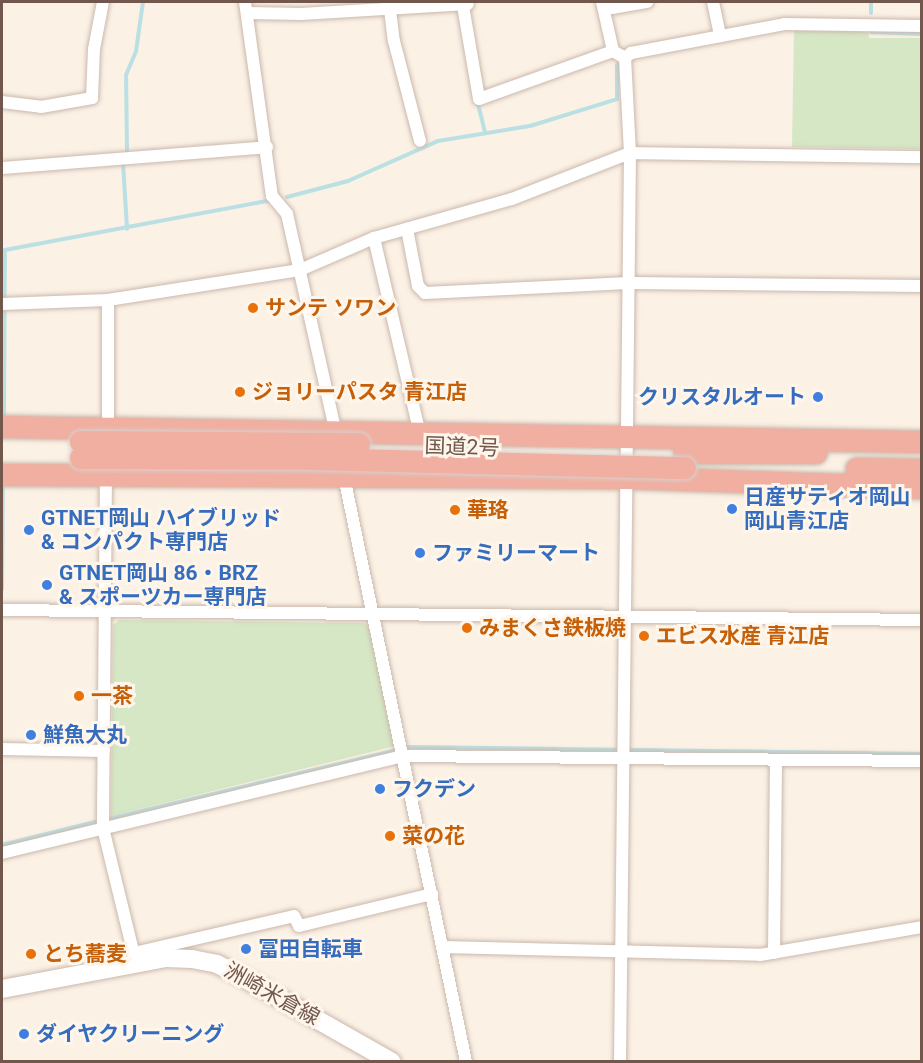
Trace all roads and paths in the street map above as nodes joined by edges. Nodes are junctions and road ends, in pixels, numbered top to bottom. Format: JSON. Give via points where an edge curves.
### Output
{"nodes":[{"id":1,"x":103,"y":2,"type":"edge"},
{"id":2,"x":647,"y":2,"type":"edge"},
{"id":3,"x":713,"y":2,"type":"edge"},
{"id":4,"x":466,"y":4,"type":"edge"},
{"id":5,"x":607,"y":5,"type":"edge"},
{"id":6,"x":246,"y":7,"type":"edge"},
{"id":7,"x":351,"y":7,"type":"edge"},
{"id":8,"x":390,"y":10,"type":"junction"},
{"id":9,"x":921,"y":26,"type":"edge"},
{"id":10,"x":720,"y":36,"type":"junction"},
{"id":11,"x":613,"y":51,"type":"junction"},
{"id":12,"x":625,"y":58,"type":"junction"},
{"id":13,"x":2,"y":102,"type":"edge"},
{"id":14,"x":420,"y":141,"type":"dead end"},
{"id":15,"x":267,"y":147,"type":"junction"},
{"id":16,"x":630,"y":153,"type":"junction"},
{"id":17,"x":921,"y":157,"type":"edge"},
{"id":18,"x":2,"y":168,"type":"edge"},
{"id":19,"x":407,"y":229,"type":"junction"},
{"id":20,"x":374,"y":238,"type":"junction"},
{"id":21,"x":300,"y":270,"type":"junction"},
{"id":22,"x":628,"y":283,"type":"junction"},
{"id":23,"x":921,"y":286,"type":"edge"},
{"id":24,"x":108,"y":300,"type":"junction"},
{"id":25,"x":4,"y":304,"type":"edge"},
{"id":26,"x":2,"y":427,"type":"edge"},
{"id":27,"x":108,"y":429,"type":"junction"},
{"id":28,"x":336,"y":432,"type":"junction"},
{"id":29,"x":420,"y":434,"type":"junction"},
{"id":30,"x":921,"y":434,"type":"edge"},
{"id":31,"x":627,"y":437,"type":"junction"},
{"id":32,"x":781,"y":438,"type":"junction"},
{"id":33,"x":2,"y":442,"type":"edge"},
{"id":34,"x":921,"y":442,"type":"edge"},
{"id":35,"x":81,"y":450,"type":"junction"},
{"id":36,"x":921,"y":454,"type":"edge"},
{"id":37,"x":2,"y":460,"type":"edge"},
{"id":38,"x":685,"y":460,"type":"junction"},
{"id":39,"x":921,"y":470,"type":"edge"},
{"id":40,"x":106,"y":474,"type":"junction"},
{"id":41,"x":2,"y":475,"type":"edge"},
{"id":42,"x":344,"y":476,"type":"junction"},
{"id":43,"x":628,"y":478,"type":"junction"},
{"id":44,"x":921,"y":483,"type":"edge"},
{"id":45,"x":876,"y":485,"type":"junction"},
{"id":46,"x":921,"y":488,"type":"edge"},
{"id":47,"x":2,"y":610,"type":"edge"},
{"id":48,"x":104,"y":611,"type":"junction"},
{"id":49,"x":374,"y":616,"type":"junction"},
{"id":50,"x":625,"y":618,"type":"junction"},
{"id":51,"x":921,"y":620,"type":"edge"},
{"id":52,"x":2,"y":749,"type":"edge"},
{"id":53,"x":402,"y":750,"type":"junction"},
{"id":54,"x":104,"y":751,"type":"junction"},
{"id":55,"x":623,"y":752,"type":"junction"},
{"id":56,"x":776,"y":760,"type":"junction"},
{"id":57,"x":921,"y":761,"type":"edge"},
{"id":58,"x":103,"y":828,"type":"junction"},
{"id":59,"x":2,"y":853,"type":"edge"},
{"id":60,"x":432,"y":894,"type":"junction"},
{"id":61,"x":921,"y":927,"type":"edge"},
{"id":62,"x":443,"y":947,"type":"junction"},
{"id":63,"x":619,"y":952,"type":"junction"},
{"id":64,"x":774,"y":953,"type":"junction"},
{"id":65,"x":135,"y":958,"type":"junction"},
{"id":66,"x":2,"y":990,"type":"edge"},
{"id":67,"x":392,"y":1062,"type":"edge"},
{"id":68,"x":466,"y":1062,"type":"edge"},
{"id":69,"x":620,"y":1062,"type":"edge"}],
"edges":[{"from":1,"to":13,"type":"street","via":[[102,24],[93,49],[92,98],[41,107]]},
{"from":2,"to":5,"type":"street"},
{"from":3,"to":10,"type":"street"},
{"from":4,"to":8,"type":"street"},
{"from":4,"to":11,"type":"street","via":[[479,99]]},
{"from":5,"to":11,"type":"street"},
{"from":6,"to":7,"type":"street"},
{"from":6,"to":15,"type":"street"},
{"from":7,"to":8,"type":"street"},
{"from":8,"to":14,"type":"street","via":[[394,41]]},
{"from":9,"to":10,"type":"street","via":[[784,24]]},
{"from":10,"to":12,"type":"street","via":[[631,53]]},
{"from":11,"to":12,"type":"street"},
{"from":12,"to":16,"type":"street"},
{"from":15,"to":18,"type":"street"},
{"from":15,"to":21,"type":"street","via":[[272,196],[287,214]]},
{"from":16,"to":17,"type":"street"},
{"from":16,"to":19,"type":"street","via":[[512,199]]},
{"from":16,"to":22,"type":"street"},
{"from":19,"to":20,"type":"street"},
{"from":19,"to":22,"type":"street","via":[[418,286],[425,293]]},
{"from":20,"to":21,"type":"street"},
{"from":20,"to":29,"type":"street"},
{"from":21,"to":24,"type":"street"},
{"from":21,"to":28,"type":"street"},
{"from":22,"to":23,"type":"street"},
{"from":22,"to":31,"type":"street"},
{"from":24,"to":25,"type":"street"},
{"from":24,"to":27,"type":"street"},
{"from":26,"to":27,"type":"highway"},
{"from":27,"to":28,"type":"highway"},
{"from":27,"to":40,"type":"street"},
{"from":28,"to":29,"type":"highway"},
{"from":28,"to":42,"type":"street"},
{"from":29,"to":31,"type":"highway"},
{"from":30,"to":32,"type":"highway"},
{"from":31,"to":32,"type":"highway"},
{"from":31,"to":43,"type":"street"},
{"from":32,"to":34,"type":"highway"},
{"from":33,"to":35,"type":"highway","name":"国道2号"},
{"from":35,"to":37,"type":"highway","name":"国道2号"},
{"from":35,"to":38,"type":"highway","name":"国道2号","bridge":true,"via":[[311,459]]},
{"from":36,"to":38,"type":"highway","name":"国道2号"},
{"from":38,"to":39,"type":"highway","name":"国道2号"},
{"from":40,"to":41,"type":"highway"},
{"from":40,"to":42,"type":"highway"},
{"from":40,"to":48,"type":"street"},
{"from":42,"to":43,"type":"highway"},
{"from":42,"to":49,"type":"street"},
{"from":43,"to":45,"type":"highway"},
{"from":43,"to":50,"type":"street"},
{"from":44,"to":45,"type":"highway"},
{"from":45,"to":46,"type":"highway"},
{"from":47,"to":48,"type":"street"},
{"from":48,"to":49,"type":"street"},
{"from":48,"to":54,"type":"street"},
{"from":49,"to":50,"type":"street"},
{"from":49,"to":53,"type":"street"},
{"from":50,"to":51,"type":"street"},
{"from":50,"to":55,"type":"street"},
{"from":52,"to":54,"type":"street"},
{"from":53,"to":55,"type":"street"},
{"from":53,"to":58,"type":"street"},
{"from":53,"to":60,"type":"street"},
{"from":54,"to":58,"type":"street"},
{"from":55,"to":56,"type":"street"},
{"from":55,"to":63,"type":"street"},
{"from":56,"to":57,"type":"street"},
{"from":56,"to":64,"type":"street"},
{"from":58,"to":59,"type":"street"},
{"from":58,"to":65,"type":"street"},
{"from":60,"to":62,"type":"street"},
{"from":60,"to":65,"type":"street","via":[[300,926],[294,916]]},
{"from":61,"to":64,"type":"street"},
{"from":62,"to":63,"type":"street"},
{"from":62,"to":68,"type":"street"},
{"from":63,"to":64,"type":"street"},
{"from":63,"to":69,"type":"street"},
{"from":65,"to":66,"type":"main road","name":"洲崎米倉線"},
{"from":65,"to":67,"type":"main road","name":"洲崎米倉線","via":[[217,964]]}]}
